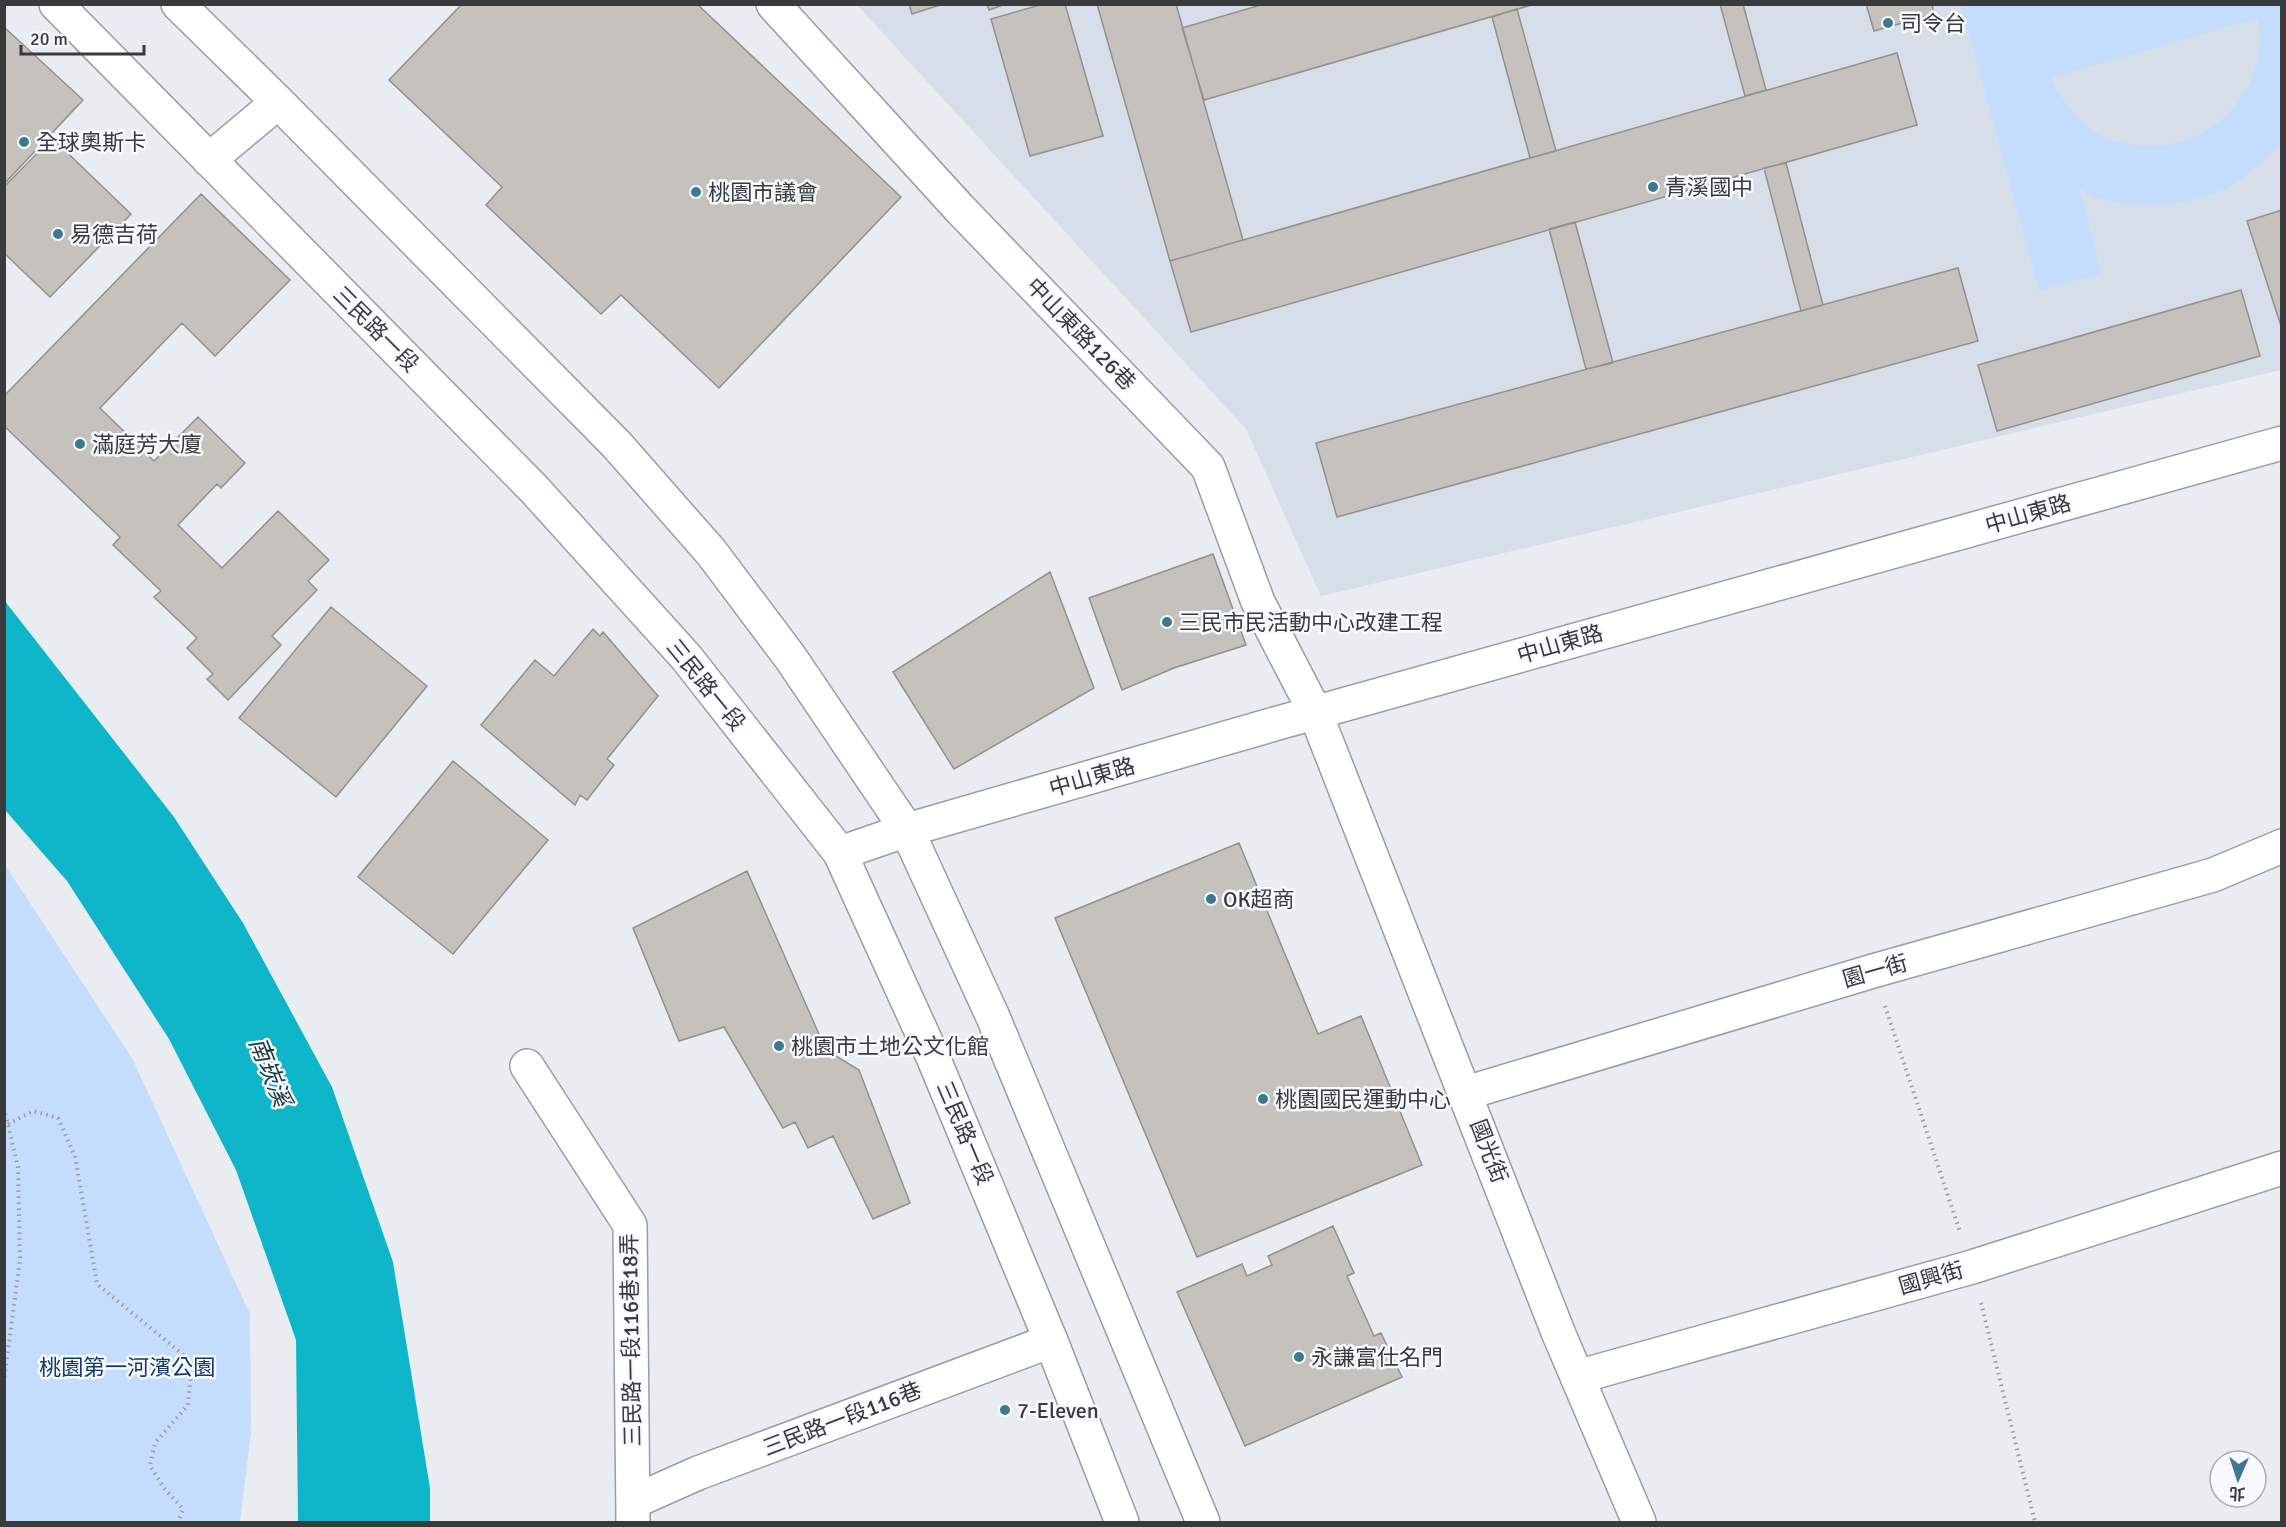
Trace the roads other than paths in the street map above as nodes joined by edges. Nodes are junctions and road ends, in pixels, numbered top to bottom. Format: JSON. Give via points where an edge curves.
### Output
{"nodes":[{"id":1,"x":56,"y":4,"type":"edge"},
{"id":2,"x":178,"y":4,"type":"edge"},
{"id":3,"x":773,"y":4,"type":"edge"},
{"id":4,"x":279,"y":102,"type":"junction"},
{"id":5,"x":209,"y":160,"type":"junction"},
{"id":6,"x":2282,"y":443,"type":"edge"},
{"id":7,"x":1315,"y":712,"type":"junction"},
{"id":8,"x":907,"y":830,"type":"junction"},
{"id":9,"x":2282,"y":846,"type":"edge"},
{"id":10,"x":840,"y":853,"type":"junction"},
{"id":11,"x":526,"y":1066,"type":"dead end"},
{"id":12,"x":1466,"y":1093,"type":"junction"},
{"id":13,"x":2282,"y":1168,"type":"edge"},
{"id":14,"x":1051,"y":1341,"type":"junction"},
{"id":15,"x":1577,"y":1377,"type":"junction"},
{"id":16,"x":634,"y":1512,"type":"edge"},
{"id":17,"x":1122,"y":1522,"type":"edge"},
{"id":18,"x":1203,"y":1522,"type":"edge"},
{"id":19,"x":1639,"y":1522,"type":"edge"}],
"edges":[{"from":1,"to":5,"type":"main road","name":"三民路一段"},
{"from":2,"to":4,"type":"main road"},
{"from":3,"to":7,"type":"main road","name":"中山東路126巷","via":[[952,200],[1208,467],[1258,602]]},
{"from":4,"to":5,"type":"main road"},
{"from":4,"to":8,"type":"main road","via":[[617,445],[711,552],[790,657]]},
{"from":5,"to":10,"type":"main road","name":"三民路一段","via":[[534,489],[686,657]]},
{"from":6,"to":7,"type":"main road","name":"中山東路"},
{"from":7,"to":8,"type":"main road","name":"中山東路"},
{"from":7,"to":12,"type":"main road","name":"國光街"},
{"from":8,"to":10,"type":"main road","name":"中山東路"},
{"from":8,"to":18,"type":"main road","via":[[993,1017]]},
{"from":9,"to":12,"type":"main road","name":"園一街","via":[[2213,875],[1873,971]]},
{"from":10,"to":14,"type":"main road","name":"三民路一段","via":[[933,1058]]},
{"from":11,"to":16,"type":"main road","name":"三民路一段116巷18弄","via":[[630,1225]]},
{"from":12,"to":15,"type":"main road","name":"國光街"},
{"from":13,"to":15,"type":"main road","name":"國興街","via":[[1972,1267]]},
{"from":14,"to":16,"type":"main road","name":"三民路一段116巷","via":[[698,1473]]},
{"from":14,"to":17,"type":"main road","name":"三民路一段"},
{"from":15,"to":19,"type":"main road","name":"國光街"}]}
